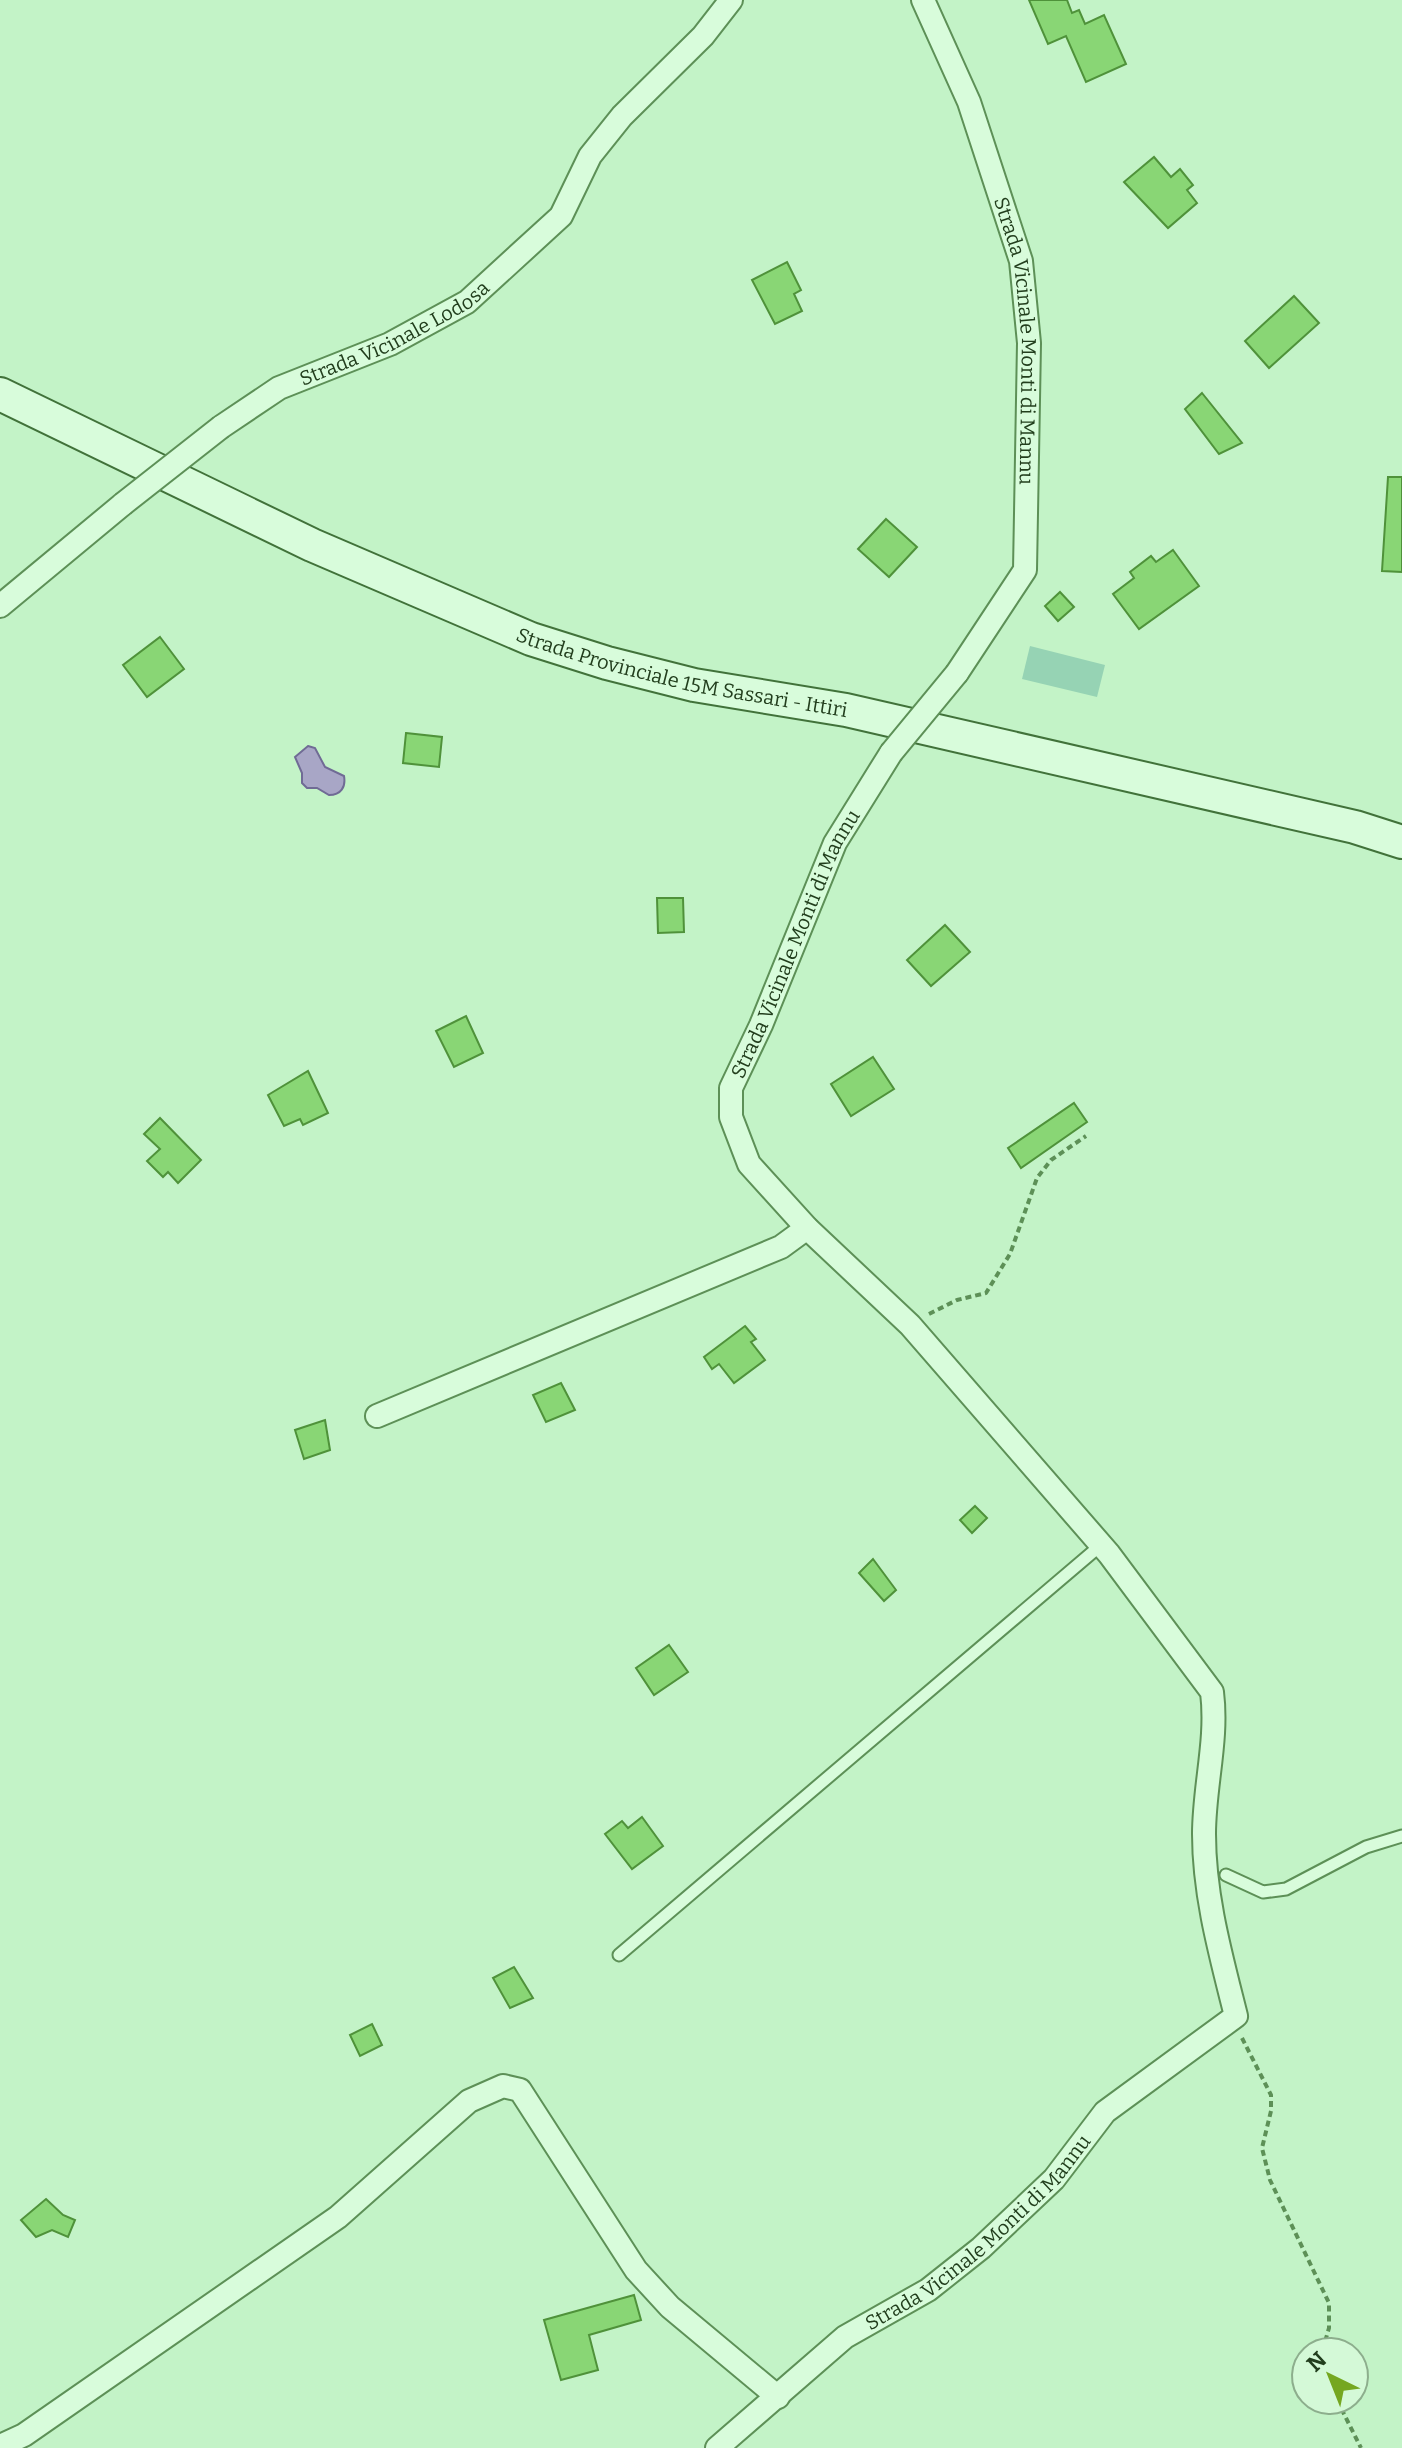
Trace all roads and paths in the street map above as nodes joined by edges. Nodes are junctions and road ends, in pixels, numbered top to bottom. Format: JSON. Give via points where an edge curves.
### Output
{"nodes":[{"id":1,"x":731,"y":0,"type":"edge"},
{"id":2,"x":923,"y":0,"type":"edge"},
{"id":3,"x":0,"y":394,"type":"edge"},
{"id":4,"x":0,"y":606,"type":"edge"},
{"id":5,"x":1402,"y":842,"type":"edge"},
{"id":6,"x":1086,"y":1136,"type":"dead end"},
{"id":7,"x":807,"y":1228,"type":"junction"},
{"id":8,"x":910,"y":1325,"type":"junction"},
{"id":9,"x":377,"y":1416,"type":"dead end"},
{"id":10,"x":1101,"y":1545,"type":"junction"},
{"id":11,"x":1402,"y":1836,"type":"edge"},
{"id":12,"x":1226,"y":1875,"type":"dead end"},
{"id":13,"x":619,"y":1955,"type":"dead end"},
{"id":14,"x":1236,"y":2016,"type":"junction"},
{"id":15,"x":1327,"y":2336,"type":"edge"},
{"id":16,"x":778,"y":2397,"type":"junction"},
{"id":17,"x":1345,"y":2416,"type":"edge"},
{"id":18,"x":0,"y":2446,"type":"edge"},
{"id":19,"x":717,"y":2448,"type":"edge"},
{"id":20,"x":1361,"y":2448,"type":"edge"}],
"edges":[{"from":1,"to":4,"type":"street","name":"Strada Vicinale Lodosa","bridge":true,"via":[[590,156],[561,216],[467,302],[390,344],[279,388],[221,427]]},
{"from":2,"to":7,"type":"street","name":"Strada Vicinale Monti di Mannu","bridge":true,"via":[[969,102],[1021,261],[1029,343],[1025,570],[957,673],[891,753],[835,843],[731,1088],[731,1117],[749,1164]]},
{"from":3,"to":5,"type":"main road","name":"Strada Provinciale 15M Sassari - Ittiri","via":[[312,545],[544,643],[694,685],[846,710]]},
{"from":6,"to":8,"type":"path","via":[[1051,1160],[1037,1178],[1010,1254],[986,1293],[940,1307]]},
{"from":7,"to":8,"type":"street","name":"Strada Vicinale Monti di Mannu"},
{"from":7,"to":9,"type":"street","via":[[781,1247]]},
{"from":8,"to":10,"type":"street","name":"Strada Vicinale Monti di Mannu"},
{"from":10,"to":13,"type":"lane"},
{"from":10,"to":14,"type":"street","name":"Strada Vicinale Monti di Mannu","via":[[1212,1692],[1206,1871]]},
{"from":11,"to":12,"type":"lane","via":[[1366,1847],[1286,1889],[1263,1892]]},
{"from":14,"to":15,"type":"path","via":[[1244,2047],[1271,2095],[1262,2148],[1270,2180],[1329,2303]]},
{"from":14,"to":16,"type":"street","name":"Strada Vicinale Monti di Mannu","via":[[1105,2112],[1054,2179],[981,2248],[928,2290],[845,2337]]},
{"from":16,"to":18,"type":"street","via":[[670,2307],[636,2270],[520,2090],[503,2086],[469,2101],[338,2217],[24,2435]]},
{"from":16,"to":19,"type":"street","name":"Strada Vicinale Monti di Mannu"},
{"from":17,"to":20,"type":"path"}]}
